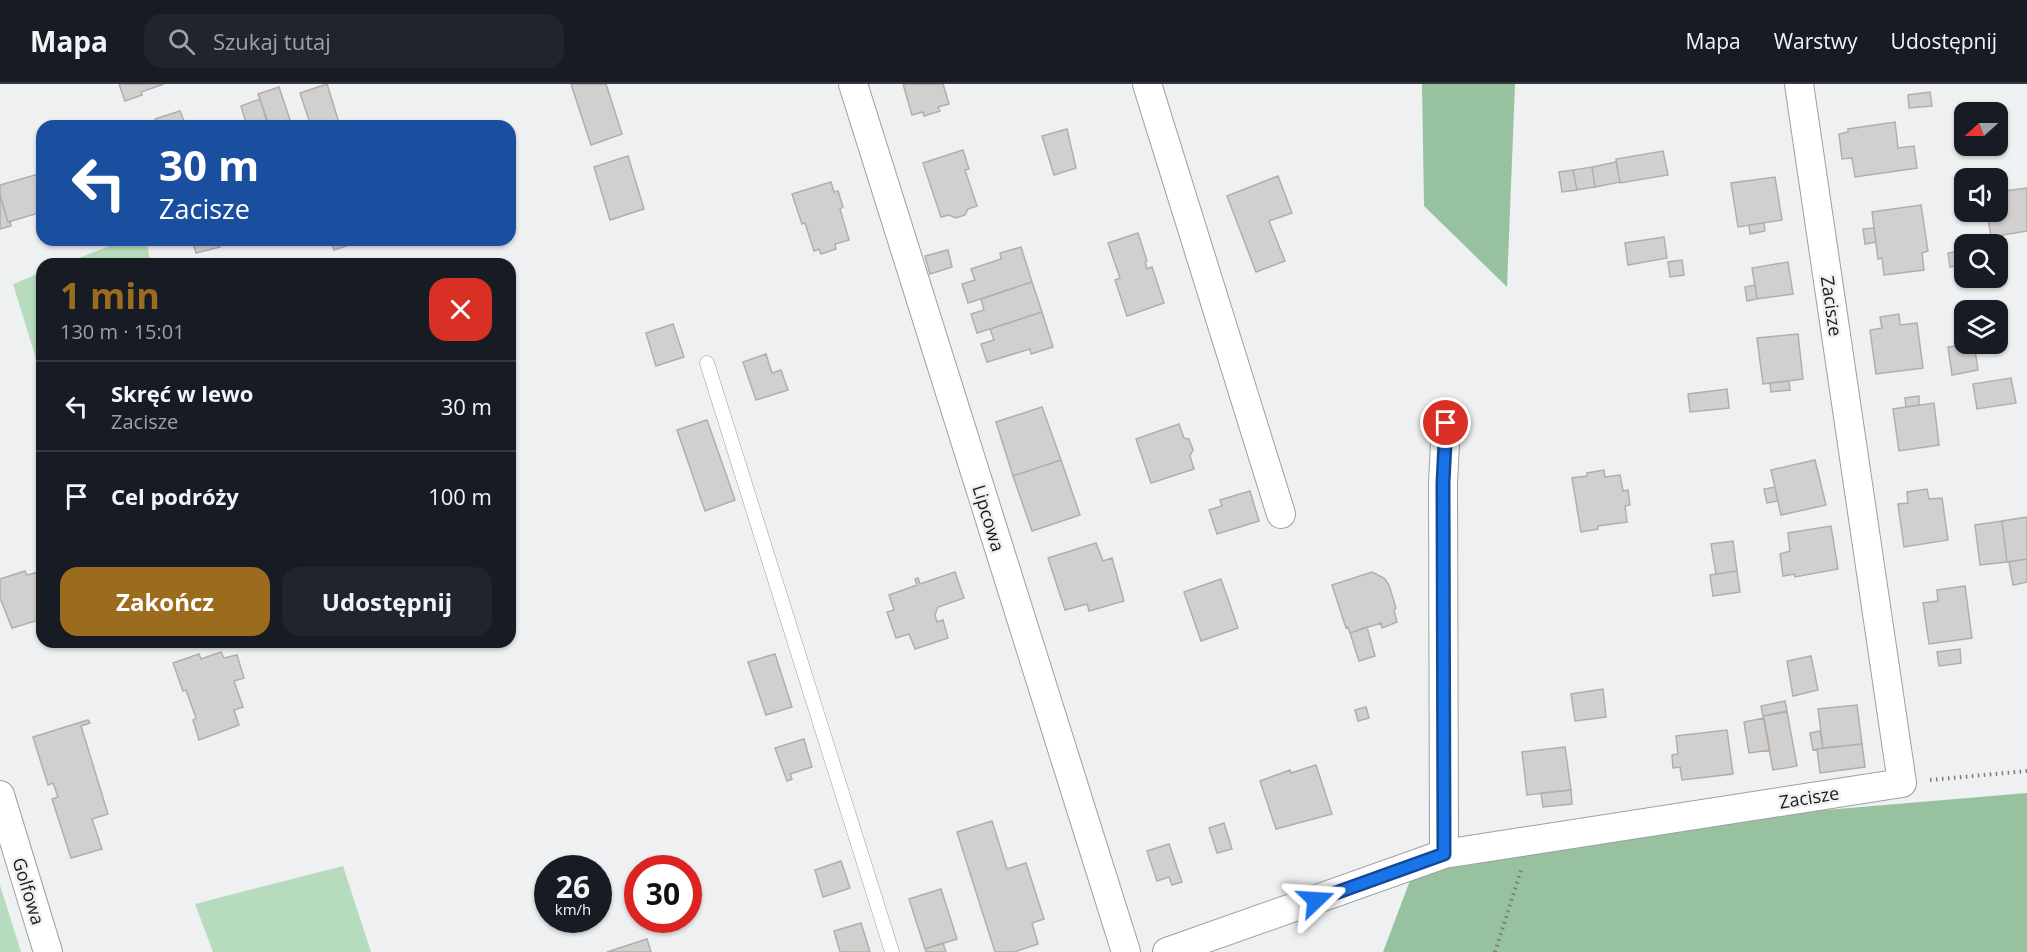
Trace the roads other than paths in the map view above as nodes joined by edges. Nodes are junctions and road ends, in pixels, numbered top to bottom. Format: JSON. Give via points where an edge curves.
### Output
{"nodes":[{"id":1,"x":853,"y":84,"type":"edge"},
{"id":2,"x":1147,"y":84,"type":"edge"},
{"id":3,"x":1799,"y":84,"type":"edge"},
{"id":4,"x":707,"y":363,"type":"dead end"},
{"id":5,"x":1446,"y":423,"type":"dead end"},
{"id":6,"x":1281,"y":514,"type":"dead end"},
{"id":7,"x":0,"y":795,"type":"edge"},
{"id":8,"x":1444,"y":854,"type":"junction"},
{"id":9,"x":48,"y":952,"type":"edge"},
{"id":10,"x":892,"y":952,"type":"edge"},
{"id":11,"x":1126,"y":952,"type":"edge"},
{"id":12,"x":1167,"y":952,"type":"edge"}],
"edges":[{"from":1,"to":11,"type":"street","name":"Lipcowa"},
{"from":2,"to":6,"type":"street"},
{"from":3,"to":8,"type":"street","name":"Zacisze","via":[[1902,783]]},
{"from":4,"to":10,"type":"lane"},
{"from":5,"to":8,"type":"street"},
{"from":7,"to":9,"type":"street","name":"Golfowa"},
{"from":8,"to":12,"type":"street"}]}
